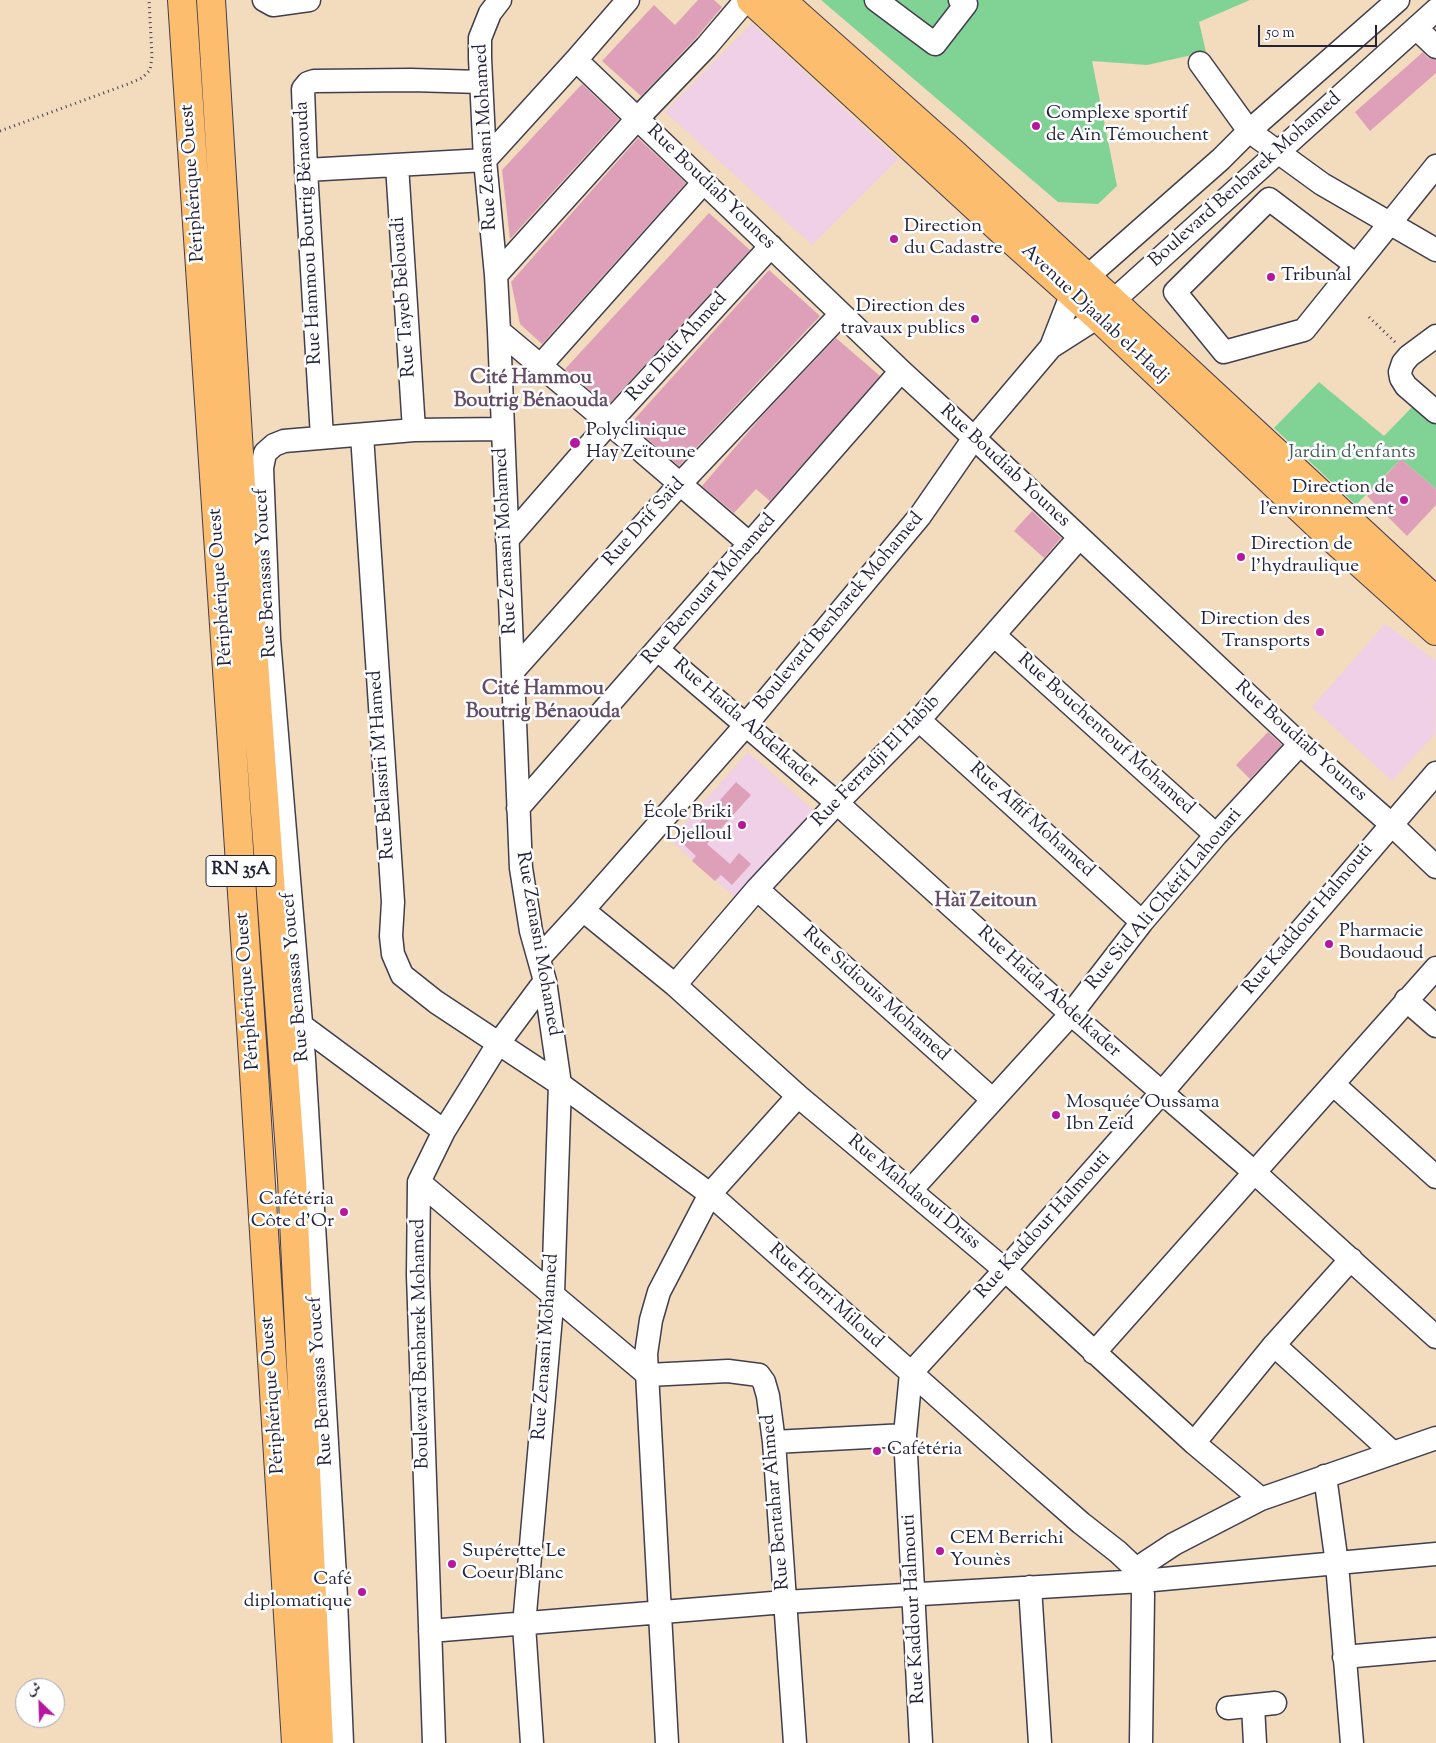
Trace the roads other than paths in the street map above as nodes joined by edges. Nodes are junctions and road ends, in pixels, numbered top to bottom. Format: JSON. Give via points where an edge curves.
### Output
{"nodes":[{"id":1,"x":182,"y":0,"type":"edge"},
{"id":2,"x":211,"y":0,"type":"edge"},
{"id":3,"x":264,"y":0,"type":"edge"},
{"id":4,"x":310,"y":0,"type":"edge"},
{"id":5,"x":500,"y":0,"type":"edge"},
{"id":6,"x":628,"y":0,"type":"edge"},
{"id":7,"x":746,"y":0,"type":"edge"},
{"id":8,"x":751,"y":0,"type":"edge"},
{"id":9,"x":876,"y":0,"type":"edge"},
{"id":10,"x":960,"y":0,"type":"edge"},
{"id":11,"x":1398,"y":0,"type":"edge"},
{"id":12,"x":788,"y":2,"type":"edge"},
{"id":13,"x":1436,"y":10,"type":"edge"},
{"id":14,"x":1416,"y":28,"type":"junction"},
{"id":15,"x":1436,"y":47,"type":"edge"},
{"id":16,"x":576,"y":60,"type":"junction"},
{"id":17,"x":1200,"y":63,"type":"dead end"},
{"id":18,"x":481,"y":82,"type":"junction"},
{"id":19,"x":637,"y":119,"type":"junction"},
{"id":20,"x":1248,"y":131,"type":"junction"},
{"id":21,"x":1277,"y":153,"type":"junction"},
{"id":22,"x":485,"y":160,"type":"junction"},
{"id":23,"x":396,"y":165,"type":"junction"},
{"id":24,"x":1436,"y":166,"type":"edge"},
{"id":25,"x":306,"y":170,"type":"junction"},
{"id":26,"x":704,"y":182,"type":"junction"},
{"id":27,"x":1389,"y":224,"type":"junction"},
{"id":28,"x":771,"y":246,"type":"junction"},
{"id":29,"x":1436,"y":250,"type":"edge"},
{"id":30,"x":1356,"y":265,"type":"junction"},
{"id":31,"x":496,"y":275,"type":"junction"},
{"id":32,"x":1079,"y":285,"type":"junction"},
{"id":33,"x":1106,"y":309,"type":"junction"},
{"id":34,"x":841,"y":314,"type":"junction"},
{"id":35,"x":499,"y":331,"type":"junction"},
{"id":36,"x":1436,"y":336,"type":"edge"},
{"id":37,"x":1051,"y":346,"type":"junction"},
{"id":38,"x":540,"y":366,"type":"junction"},
{"id":39,"x":901,"y":372,"type":"junction"},
{"id":40,"x":1436,"y":412,"type":"edge"},
{"id":41,"x":609,"y":422,"type":"junction"},
{"id":42,"x":502,"y":429,"type":"junction"},
{"id":43,"x":414,"y":430,"type":"junction"},
{"id":44,"x":362,"y":435,"type":"junction"},
{"id":45,"x":322,"y":437,"type":"junction"},
{"id":46,"x":974,"y":438,"type":"junction"},
{"id":47,"x":680,"y":484,"type":"junction"},
{"id":48,"x":1080,"y":538,"type":"junction"},
{"id":49,"x":507,"y":540,"type":"junction"},
{"id":50,"x":750,"y":544,"type":"junction"},
{"id":51,"x":1436,"y":602,"type":"edge"},
{"id":52,"x":1436,"y":630,"type":"edge"},
{"id":53,"x":994,"y":635,"type":"junction"},
{"id":54,"x":658,"y":650,"type":"junction"},
{"id":55,"x":514,"y":670,"type":"junction"},
{"id":56,"x":919,"y":720,"type":"junction"},
{"id":57,"x":746,"y":726,"type":"junction"},
{"id":58,"x":1300,"y":744,"type":"junction"},
{"id":59,"x":1436,"y":773,"type":"edge"},
{"id":60,"x":837,"y":803,"type":"junction"},
{"id":61,"x":518,"y":808,"type":"junction"},
{"id":62,"x":1391,"y":824,"type":"junction"},
{"id":63,"x":1216,"y":834,"type":"junction"},
{"id":64,"x":1436,"y":867,"type":"edge"},
{"id":65,"x":757,"y":889,"type":"junction"},
{"id":66,"x":583,"y":910,"type":"junction"},
{"id":67,"x":1142,"y":922,"type":"junction"},
{"id":68,"x":539,"y":958,"type":"junction"},
{"id":69,"x":1436,"y":968,"type":"edge"},
{"id":70,"x":545,"y":981,"type":"junction"},
{"id":71,"x":675,"y":985,"type":"junction"},
{"id":72,"x":1406,"y":1000,"type":"junction"},
{"id":73,"x":1071,"y":1014,"type":"junction"},
{"id":74,"x":301,"y":1025,"type":"junction"},
{"id":75,"x":1436,"y":1026,"type":"edge"},
{"id":76,"x":498,"y":1044,"type":"junction"},
{"id":77,"x":560,"y":1084,"type":"junction"},
{"id":78,"x":1333,"y":1084,"type":"junction"},
{"id":79,"x":1161,"y":1093,"type":"junction"},
{"id":80,"x":798,"y":1096,"type":"junction"},
{"id":81,"x":993,"y":1100,"type":"junction"},
{"id":82,"x":444,"y":1131,"type":"junction"},
{"id":83,"x":1254,"y":1172,"type":"junction"},
{"id":84,"x":1436,"y":1177,"type":"edge"},
{"id":85,"x":419,"y":1182,"type":"junction"},
{"id":86,"x":911,"y":1190,"type":"junction"},
{"id":87,"x":710,"y":1194,"type":"junction"},
{"id":88,"x":1351,"y":1259,"type":"junction"},
{"id":89,"x":1005,"y":1270,"type":"junction"},
{"id":90,"x":553,"y":1294,"type":"junction"},
{"id":91,"x":1436,"y":1337,"type":"edge"},
{"id":92,"x":1274,"y":1345,"type":"junction"},
{"id":93,"x":1094,"y":1353,"type":"junction"},
{"id":94,"x":911,"y":1373,"type":"junction"},
{"id":95,"x":648,"y":1375,"type":"junction"},
{"id":96,"x":905,"y":1435,"type":"junction"},
{"id":97,"x":1436,"y":1438,"type":"edge"},
{"id":98,"x":774,"y":1442,"type":"junction"},
{"id":99,"x":1194,"y":1443,"type":"junction"},
{"id":100,"x":1393,"y":1453,"type":"junction"},
{"id":101,"x":1325,"y":1476,"type":"junction"},
{"id":102,"x":1261,"y":1500,"type":"junction"},
{"id":103,"x":1436,"y":1554,"type":"edge"},
{"id":104,"x":1337,"y":1564,"type":"junction"},
{"id":105,"x":1139,"y":1575,"type":"junction"},
{"id":106,"x":1030,"y":1587,"type":"junction"},
{"id":107,"x":913,"y":1595,"type":"junction"},
{"id":108,"x":785,"y":1602,"type":"junction"},
{"id":109,"x":661,"y":1613,"type":"junction"},
{"id":110,"x":524,"y":1625,"type":"junction"},
{"id":111,"x":430,"y":1631,"type":"junction"},
{"id":112,"x":1436,"y":1649,"type":"edge"},
{"id":113,"x":1344,"y":1657,"type":"junction"},
{"id":114,"x":1275,"y":1703,"type":"dead end"},
{"id":115,"x":1253,"y":1706,"type":"junction"},
{"id":116,"x":1228,"y":1708,"type":"dead end"},
{"id":117,"x":296,"y":1743,"type":"edge"},
{"id":118,"x":319,"y":1743,"type":"edge"},
{"id":119,"x":342,"y":1743,"type":"edge"},
{"id":120,"x":434,"y":1743,"type":"edge"},
{"id":121,"x":532,"y":1743,"type":"edge"},
{"id":122,"x":667,"y":1743,"type":"edge"},
{"id":123,"x":795,"y":1743,"type":"edge"},
{"id":124,"x":922,"y":1743,"type":"edge"},
{"id":125,"x":1040,"y":1743,"type":"edge"},
{"id":126,"x":1141,"y":1743,"type":"edge"},
{"id":127,"x":1255,"y":1743,"type":"edge"},
{"id":128,"x":1352,"y":1743,"type":"edge"}],
"edges":[{"from":1,"to":117,"type":"main road","name":"Périphérique Ouest","number":"RN 35A"},
{"from":2,"to":118,"type":"main road","name":"Périphérique Ouest","number":"RN 35A","via":[[241,484],[292,1179]]},
{"from":3,"to":4,"type":"street","via":[[273,5]]},
{"from":5,"to":18,"type":"street","name":"Rue Zenasni Mohamed","via":[[490,13],[480,38]]},
{"from":6,"to":16,"type":"street"},
{"from":7,"to":19,"type":"street"},
{"from":8,"to":32,"type":"main road","name":"Avenue Djaalab el-Hadj","via":[[1014,242]]},
{"from":9,"to":10,"type":"street","via":[[936,44],[966,4]]},
{"from":11,"to":20,"type":"street","name":"Boulevard Benbarek Mohamed"},
{"from":12,"to":32,"type":"main road","name":"Avenue Djaalab el-Hadj","via":[[953,153]]},
{"from":13,"to":14,"type":"street","name":"Boulevard Benbarek Mohamed"},
{"from":14,"to":15,"type":"street"},
{"from":14,"to":21,"type":"street","name":"Boulevard Benbarek Mohamed"},
{"from":16,"to":19,"type":"street","name":"Rue Boudiab Younes"},
{"from":16,"to":22,"type":"street"},
{"from":17,"to":20,"type":"street"},
{"from":18,"to":22,"type":"street","name":"Rue Zenasni Mohamed"},
{"from":18,"to":25,"type":"street","name":"Rue Hammou Boutrig Bénaouda","via":[[308,83],[302,95]]},
{"from":19,"to":26,"type":"street","name":"Rue Boudiab Younes"},
{"from":19,"to":31,"type":"street"},
{"from":20,"to":21,"type":"street"},
{"from":20,"to":32,"type":"street","name":"Boulevard Benbarek Mohamed","via":[[1222,159]]},
{"from":21,"to":27,"type":"street"},
{"from":21,"to":33,"type":"street","name":"Boulevard Benbarek Mohamed"},
{"from":22,"to":23,"type":"street"},
{"from":22,"to":31,"type":"street","name":"Rue Zenasni Mohamed"},
{"from":23,"to":25,"type":"street"},
{"from":23,"to":43,"type":"street","name":"Rue Tayeb Belouadi"},
{"from":24,"to":27,"type":"street"},
{"from":25,"to":45,"type":"street","name":"Rue Hammou Boutrig Bénaouda"},
{"from":26,"to":28,"type":"street","name":"Rue Boudiab Younes"},
{"from":26,"to":38,"type":"street"},
{"from":27,"to":29,"type":"street"},
{"from":27,"to":30,"type":"street"},
{"from":28,"to":34,"type":"street","name":"Rue Boudiab Younes"},
{"from":28,"to":41,"type":"street","name":"Rue Didi Ahmed"},
{"from":30,"to":30,"type":"street","via":[[1304,330],[1224,352],[1175,292],[1269,199]]},
{"from":31,"to":35,"type":"street","name":"Rue Zenasni Mohamed"},
{"from":32,"to":33,"type":"main road","name":"Avenue Djaalab el-Hadj"},
{"from":32,"to":37,"type":"street","name":"Boulevard Benbarek Mohamed"},
{"from":33,"to":37,"type":"street","name":"Boulevard Benbarek Mohamed"},
{"from":33,"to":51,"type":"main road","name":"Avenue Djaalab el-Hadj"},
{"from":33,"to":52,"type":"main road","name":"Avenue Djaalab el-Hadj","via":[[1319,526]]},
{"from":34,"to":39,"type":"street","name":"Rue Boudiab Younes"},
{"from":34,"to":47,"type":"street","name":"Rue Drif Saïd"},
{"from":35,"to":38,"type":"street"},
{"from":35,"to":42,"type":"street","name":"Rue Zenasni Mohamed"},
{"from":36,"to":40,"type":"street","via":[[1403,363],[1401,378]]},
{"from":37,"to":46,"type":"street","name":"Boulevard Benbarek Mohamed"},
{"from":38,"to":41,"type":"street"},
{"from":39,"to":46,"type":"street","name":"Rue Boudiab Younes"},
{"from":39,"to":50,"type":"street","name":"Rue Benouar Mohamed"},
{"from":41,"to":47,"type":"street"},
{"from":41,"to":49,"type":"street","name":"Rue Didi Ahmed"},
{"from":42,"to":43,"type":"street","name":"Rue Benassas Youcef"},
{"from":42,"to":49,"type":"street","name":"Rue Zenasni Mohamed"},
{"from":43,"to":44,"type":"street","name":"Rue Benassas Youcef"},
{"from":44,"to":45,"type":"street","name":"Rue Benassas Youcef"},
{"from":44,"to":76,"type":"street","name":"Rue Belassiri M'Hamed","via":[[393,902],[393,954],[402,975]]},
{"from":45,"to":74,"type":"street","name":"Rue Benassas Youcef","via":[[274,445],[265,453],[262,468],[269,639]]},
{"from":46,"to":48,"type":"street","name":"Rue Boudiab Younes"},
{"from":46,"to":57,"type":"street","name":"Boulevard Benbarek Mohamed","via":[[920,516]]},
{"from":47,"to":50,"type":"street"},
{"from":47,"to":55,"type":"street","name":"Rue Drif Saïd"},
{"from":48,"to":53,"type":"street","name":"Rue Ferradji El Habib"},
{"from":48,"to":58,"type":"street","name":"Rue Boudiab Younes"},
{"from":49,"to":55,"type":"street","name":"Rue Zenasni Mohamed"},
{"from":50,"to":54,"type":"street","name":"Rue Benouar Mohamed"},
{"from":53,"to":56,"type":"street","name":"Rue Ferradji El Habib"},
{"from":53,"to":63,"type":"street","name":"Rue Bouchentouf Mohamed"},
{"from":54,"to":57,"type":"street","name":"Rue Haida Abdelkader"},
{"from":54,"to":61,"type":"street","name":"Rue Benouar Mohamed"},
{"from":55,"to":61,"type":"street","name":"Rue Zenasni Mohamed"},
{"from":56,"to":60,"type":"street","name":"Rue Ferradji El Habib"},
{"from":56,"to":67,"type":"street","name":"Rue Affif Mohamed"},
{"from":57,"to":60,"type":"street","name":"Rue Haida Abdelkader"},
{"from":57,"to":66,"type":"street","name":"Boulevard Benbarek Mohamed"},
{"from":58,"to":62,"type":"street","name":"Rue Boudiab Younes"},
{"from":58,"to":63,"type":"street","name":"Rue Sid Ali Chérif Lahouari"},
{"from":59,"to":62,"type":"street","name":"Rue Kaddour Halmouti"},
{"from":60,"to":65,"type":"street","name":"Rue Ferradji El Habib"},
{"from":60,"to":73,"type":"street","name":"Rue Haida Abdelkader"},
{"from":61,"to":68,"type":"street","name":"Rue Zenasni Mohamed","via":[[521,868],[531,931]]},
{"from":62,"to":64,"type":"street","name":"Rue Boudiab Younes"},
{"from":62,"to":79,"type":"street","name":"Rue Kaddour Halmouti"},
{"from":63,"to":67,"type":"street","name":"Rue Sid Ali Chérif Lahouari"},
{"from":65,"to":71,"type":"street","name":"Rue Ferradji El Habib"},
{"from":65,"to":81,"type":"street","name":"Rue Sidiouis Mohamed"},
{"from":66,"to":68,"type":"street","name":"Boulevard Benbarek Mohamed"},
{"from":66,"to":71,"type":"street","name":"Rue Mahdaoui Driss"},
{"from":67,"to":73,"type":"street","name":"Rue Sid Ali Chérif Lahouari"},
{"from":68,"to":70,"type":"street","name":"Rue Zenasni Mohamed"},
{"from":69,"to":72,"type":"street"},
{"from":70,"to":76,"type":"street","name":"Boulevard Benbarek Mohamed"},
{"from":70,"to":77,"type":"street","name":"Rue Zenasni Mohamed"},
{"from":71,"to":80,"type":"street","name":"Rue Mahdaoui Driss"},
{"from":72,"to":75,"type":"street"},
{"from":72,"to":78,"type":"street"},
{"from":73,"to":79,"type":"street","name":"Rue Haida Abdelkader"},
{"from":73,"to":81,"type":"street","name":"Rue Sid Ali Chérif Lahouari"},
{"from":74,"to":82,"type":"street"},
{"from":74,"to":119,"type":"street","name":"Rue Benassas Youcef"},
{"from":76,"to":77,"type":"street","name":"Rue Horri Miloud"},
{"from":76,"to":82,"type":"street","name":"Boulevard Benbarek Mohamed"},
{"from":77,"to":87,"type":"street","name":"Rue Horri Miloud"},
{"from":77,"to":90,"type":"street","name":"Rue Zenasni Mohamed"},
{"from":78,"to":83,"type":"street"},
{"from":78,"to":84,"type":"street"},
{"from":79,"to":83,"type":"street","name":"Rue Haida Abdelkader"},
{"from":79,"to":89,"type":"street","name":"Rue Kaddour Halmouti"},
{"from":80,"to":86,"type":"street","name":"Rue Mahdaoui Driss"},
{"from":80,"to":87,"type":"street"},
{"from":81,"to":86,"type":"street","name":"Rue Sid Ali Chérif Lahouari"},
{"from":82,"to":85,"type":"street","name":"Boulevard Benbarek Mohamed"},
{"from":83,"to":88,"type":"street","name":"Rue Haida Abdelkader"},
{"from":83,"to":93,"type":"street"},
{"from":85,"to":90,"type":"street"},
{"from":85,"to":111,"type":"street","name":"Boulevard Benbarek Mohamed","via":[[418,1275]]},
{"from":86,"to":89,"type":"street","name":"Rue Mahdaoui Driss"},
{"from":87,"to":94,"type":"street","name":"Rue Horri Miloud"},
{"from":87,"to":95,"type":"street","via":[[659,1292],[646,1354]]},
{"from":88,"to":91,"type":"street","name":"Rue Haida Abdelkader"},
{"from":88,"to":92,"type":"street"},
{"from":89,"to":93,"type":"street","name":"Rue Mahdaoui Driss"},
{"from":89,"to":94,"type":"street","name":"Rue Kaddour Halmouti"},
{"from":90,"to":95,"type":"street"},
{"from":90,"to":110,"type":"street","name":"Rue Zenasni Mohamed"},
{"from":92,"to":99,"type":"street"},
{"from":92,"to":100,"type":"street"},
{"from":93,"to":99,"type":"street","name":"Rue Mahdaoui Driss"},
{"from":94,"to":96,"type":"street","name":"Rue Kaddour Halmouti"},
{"from":94,"to":105,"type":"street","name":"Rue Horri Miloud","via":[[1118,1552]]},
{"from":95,"to":98,"type":"street","name":"Rue Bentahar Ahmed","via":[[728,1371],[759,1375],[768,1396]]},
{"from":95,"to":109,"type":"street"},
{"from":96,"to":98,"type":"street"},
{"from":96,"to":107,"type":"street","name":"Rue Kaddour Halmouti"},
{"from":97,"to":100,"type":"street"},
{"from":98,"to":108,"type":"street","name":"Rue Bentahar Ahmed"},
{"from":99,"to":102,"type":"street","name":"Rue Mahdaoui Driss"},
{"from":100,"to":101,"type":"street"},
{"from":101,"to":102,"type":"street"},
{"from":101,"to":104,"type":"street"},
{"from":102,"to":105,"type":"street","via":[[1174,1544]]},
{"from":103,"to":104,"type":"street"},
{"from":104,"to":105,"type":"street"},
{"from":104,"to":113,"type":"street"},
{"from":105,"to":106,"type":"street"},
{"from":105,"to":126,"type":"street"},
{"from":106,"to":107,"type":"street"},
{"from":106,"to":125,"type":"street"},
{"from":107,"to":108,"type":"street"},
{"from":107,"to":124,"type":"street","name":"Rue Kaddour Halmouti"},
{"from":108,"to":109,"type":"street"},
{"from":108,"to":123,"type":"street","name":"Rue Bentahar Ahmed"},
{"from":109,"to":110,"type":"street"},
{"from":109,"to":122,"type":"street"},
{"from":110,"to":111,"type":"street"},
{"from":110,"to":121,"type":"street","name":"Rue Zenasni Mohamed"},
{"from":111,"to":120,"type":"street","name":"Boulevard Benbarek Mohamed"},
{"from":112,"to":113,"type":"street"},
{"from":113,"to":128,"type":"street"},
{"from":114,"to":115,"type":"street"},
{"from":115,"to":116,"type":"street"},
{"from":115,"to":127,"type":"street"}]}
